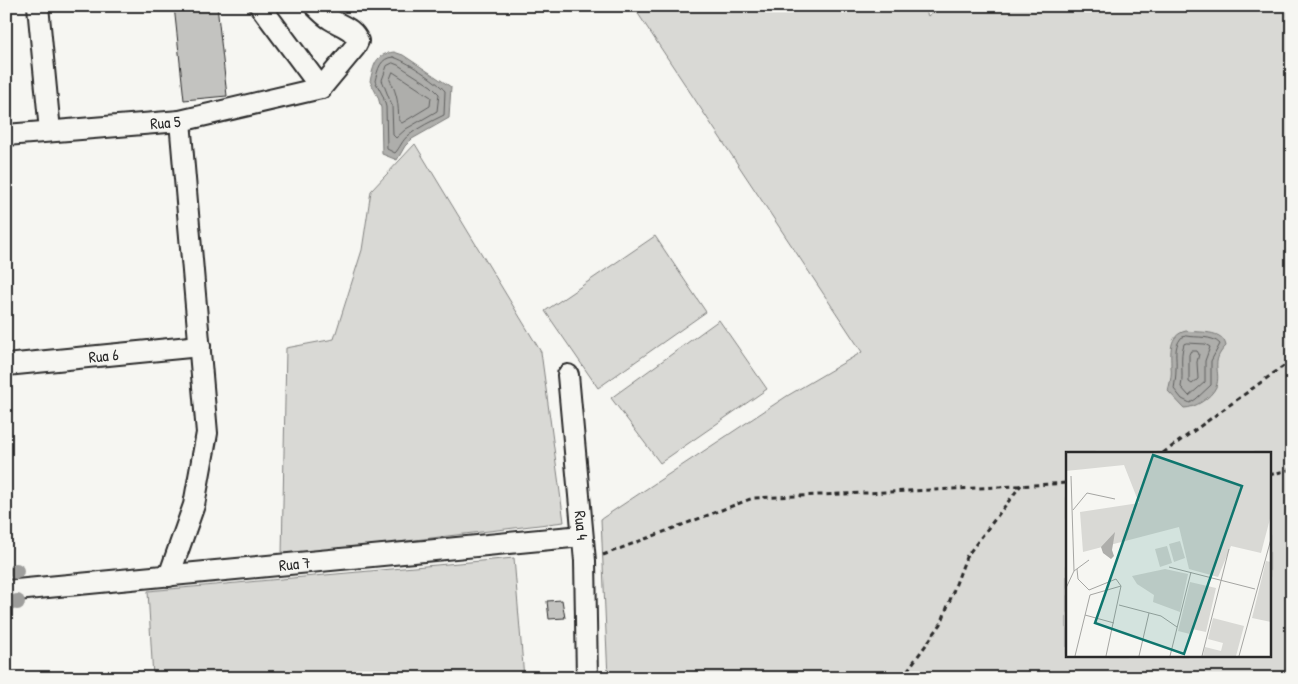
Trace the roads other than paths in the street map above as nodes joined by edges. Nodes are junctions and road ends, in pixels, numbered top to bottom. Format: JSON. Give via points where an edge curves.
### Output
{"nodes":[{"id":1,"x":38,"y":6,"type":"edge"},
{"id":2,"x":260,"y":6,"type":"edge"},
{"id":3,"x":315,"y":6,"type":"edge"},
{"id":4,"x":321,"y":88,"type":"junction"},
{"id":5,"x":180,"y":121,"type":"junction"},
{"id":6,"x":50,"y":131,"type":"junction"},
{"id":7,"x":6,"y":135,"type":"edge"},
{"id":8,"x":200,"y":346,"type":"junction"},
{"id":9,"x":6,"y":365,"type":"edge"},
{"id":10,"x":568,"y":375,"type":"dead end"},
{"id":11,"x":582,"y":536,"type":"junction"},
{"id":12,"x":169,"y":576,"type":"junction"},
{"id":13,"x":6,"y":591,"type":"edge"},
{"id":14,"x":587,"y":678,"type":"edge"}],
"edges":[{"from":1,"to":6,"type":"street"},
{"from":2,"to":4,"type":"street"},
{"from":3,"to":4,"type":"street","via":[[352,30],[358,41]]},
{"from":4,"to":5,"type":"street","name":"Rua 5"},
{"from":5,"to":6,"type":"street","name":"Rua 5"},
{"from":5,"to":8,"type":"street"},
{"from":6,"to":7,"type":"street","name":"Rua 5"},
{"from":8,"to":9,"type":"street","name":"Rua 6"},
{"from":8,"to":12,"type":"street","via":[[207,433],[194,504]]},
{"from":10,"to":11,"type":"street","name":"Rua 4"},
{"from":11,"to":12,"type":"street","name":"Rua 7"},
{"from":11,"to":14,"type":"street","name":"Rua 4"},
{"from":12,"to":13,"type":"street","name":"Rua 7"}]}
